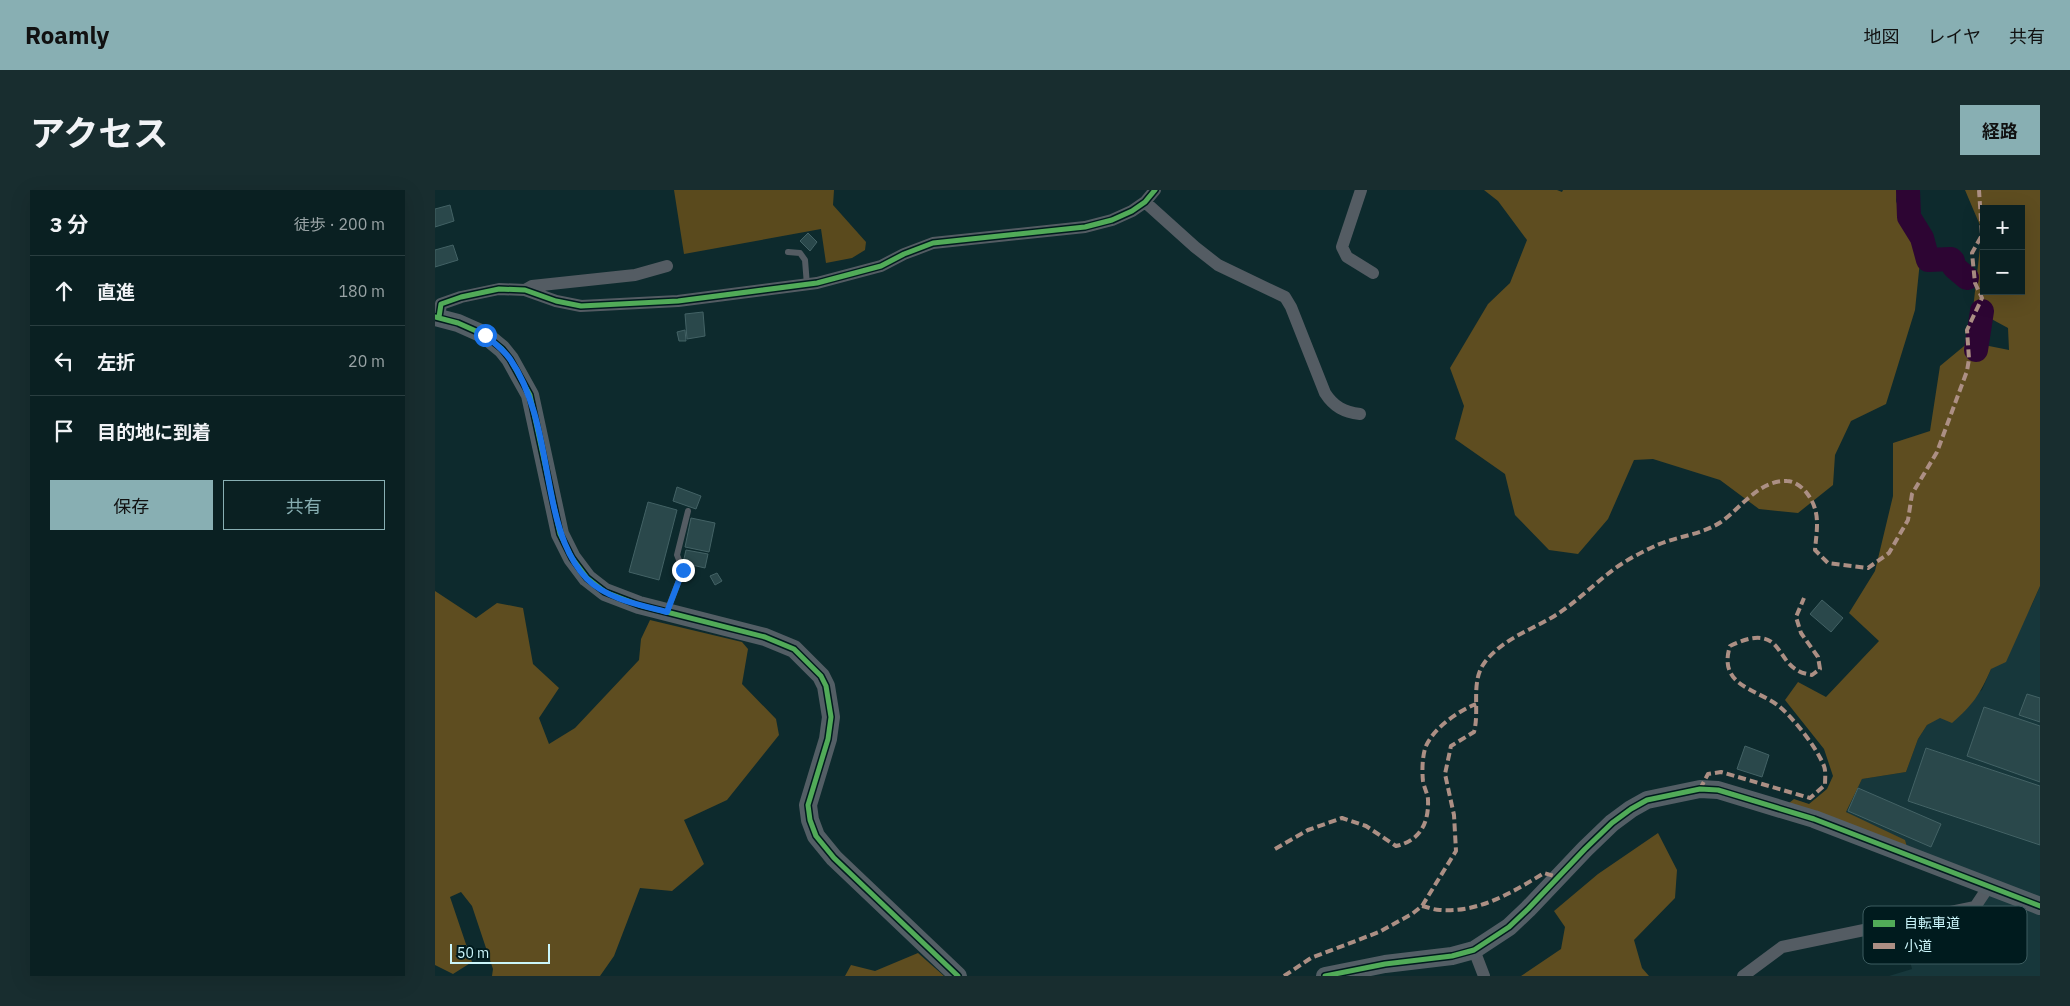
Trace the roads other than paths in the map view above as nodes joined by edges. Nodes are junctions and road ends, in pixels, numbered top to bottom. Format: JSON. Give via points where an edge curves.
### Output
{"nodes":[{"id":1,"x":1155,"y":190,"type":"edge"},
{"id":2,"x":1361,"y":190,"type":"edge"},
{"id":3,"x":1145,"y":202,"type":"junction"},
{"id":4,"x":788,"y":252,"type":"dead end"},
{"id":5,"x":667,"y":266,"type":"dead end"},
{"id":6,"x":1373,"y":273,"type":"dead end"},
{"id":7,"x":807,"y":285,"type":"junction"},
{"id":8,"x":525,"y":290,"type":"junction"},
{"id":9,"x":437,"y":317,"type":"edge"},
{"id":10,"x":1360,"y":414,"type":"dead end"},
{"id":11,"x":688,"y":511,"type":"dead end"},
{"id":12,"x":667,"y":612,"type":"junction"},
{"id":13,"x":1989,"y":886,"type":"junction"},
{"id":14,"x":1976,"y":906,"type":"edge"},
{"id":15,"x":2040,"y":906,"type":"edge"},
{"id":16,"x":1863,"y":930,"type":"edge"},
{"id":17,"x":1474,"y":950,"type":"junction"},
{"id":18,"x":958,"y":976,"type":"edge"},
{"id":19,"x":1325,"y":976,"type":"edge"},
{"id":20,"x":1484,"y":976,"type":"edge"},
{"id":21,"x":1743,"y":976,"type":"edge"}],
"edges":[{"from":1,"to":3,"type":"street"},
{"from":2,"to":6,"type":"street","via":[[1342,247],[1347,257]]},
{"from":3,"to":7,"type":"street","via":[[1112,220],[1085,227],[933,243],[881,266]]},
{"from":3,"to":10,"type":"street","via":[[1218,265],[1285,297],[1325,393],[1331,402],[1347,412]]},
{"from":4,"to":7,"type":"lane","via":[[800,253],[805,260]]},
{"from":5,"to":8,"type":"street","via":[[635,275],[532,286]]},
{"from":7,"to":8,"type":"street","via":[[678,301],[581,306]]},
{"from":8,"to":9,"type":"street","via":[[499,289],[461,297],[441,304]]},
{"from":9,"to":12,"type":"street","via":[[485,335],[510,359],[530,395],[560,534],[587,578],[605,592]]},
{"from":11,"to":12,"type":"lane","via":[[677,555],[683,570]]},
{"from":12,"to":18,"type":"street","via":[[765,637],[794,649],[821,676],[831,717],[828,739],[808,805],[816,836],[834,858]]},
{"from":13,"to":14,"type":"street"},
{"from":13,"to":15,"type":"street"},
{"from":13,"to":17,"type":"street","via":[[1814,819],[1718,790],[1700,789],[1647,800],[1631,809],[1585,849],[1528,910]]},
{"from":16,"to":21,"type":"street","via":[[1782,947]]},
{"from":17,"to":19,"type":"street"},
{"from":17,"to":20,"type":"street"}]}
